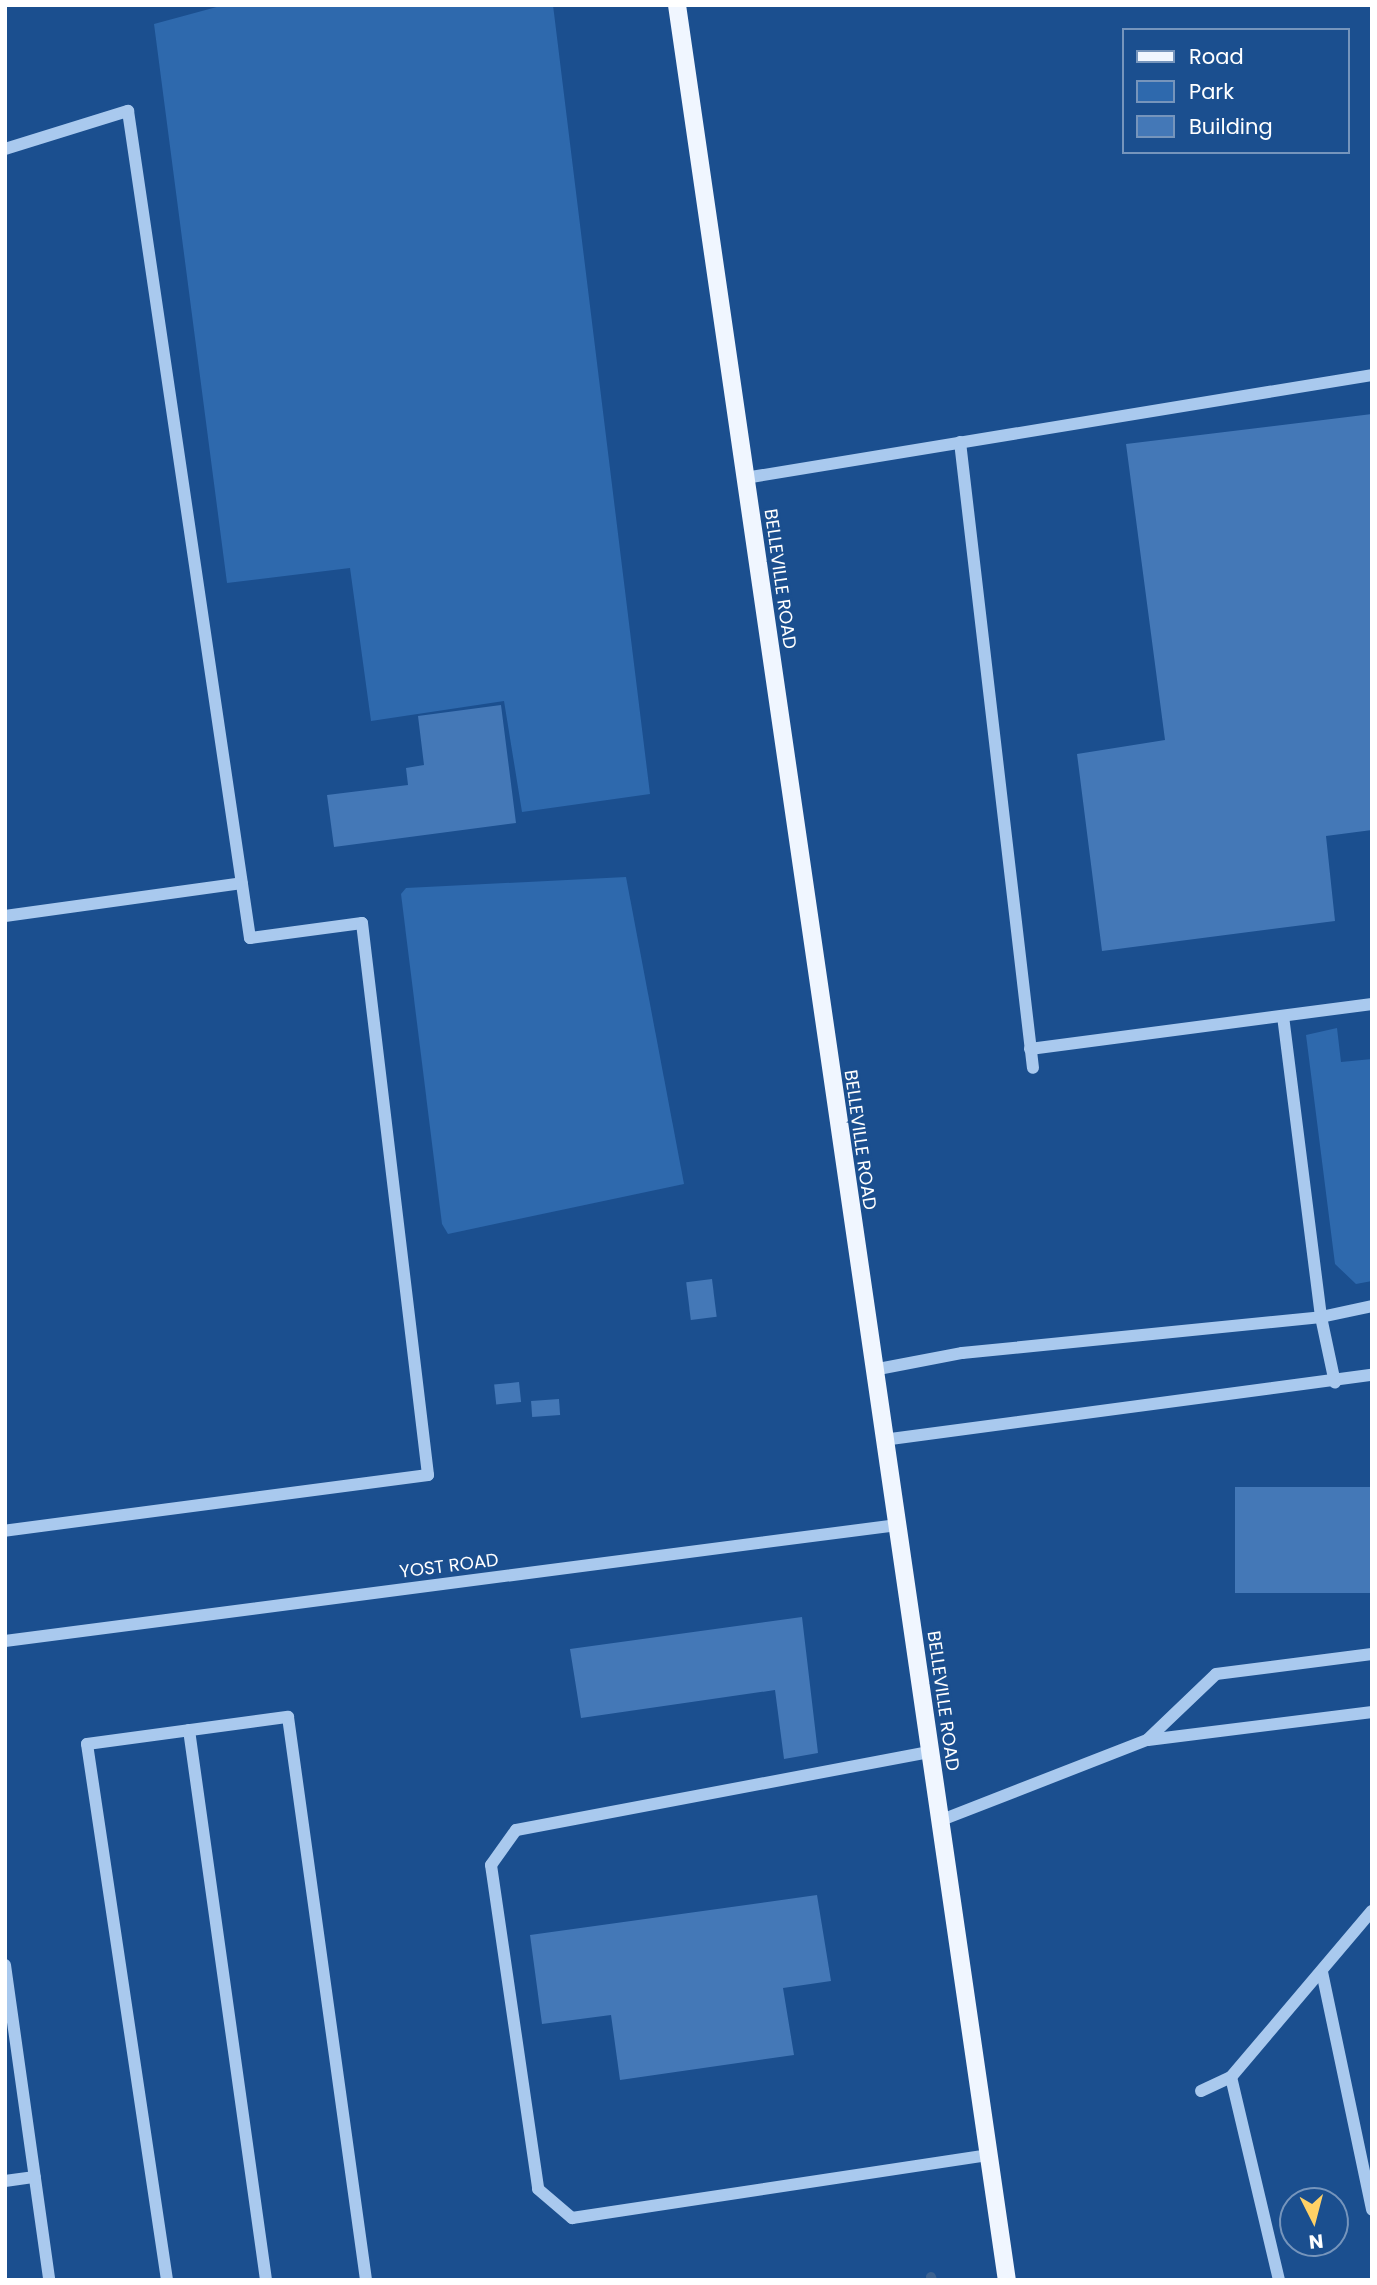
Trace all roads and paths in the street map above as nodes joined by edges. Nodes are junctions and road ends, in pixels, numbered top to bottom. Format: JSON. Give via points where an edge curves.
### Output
{"nodes":[{"id":1,"x":677,"y":5,"type":"edge"},
{"id":2,"x":5,"y":149,"type":"edge"},
{"id":3,"x":1372,"y":375,"type":"edge"},
{"id":4,"x":960,"y":442,"type":"junction"},
{"id":5,"x":745,"y":478,"type":"junction"},
{"id":6,"x":242,"y":883,"type":"junction"},
{"id":7,"x":5,"y":916,"type":"edge"},
{"id":8,"x":1372,"y":1004,"type":"edge"},
{"id":9,"x":1283,"y":1016,"type":"junction"},
{"id":10,"x":1030,"y":1049,"type":"junction"},
{"id":11,"x":1033,"y":1068,"type":"dead end"},
{"id":12,"x":1372,"y":1306,"type":"edge"},
{"id":13,"x":1321,"y":1317,"type":"junction"},
{"id":14,"x":873,"y":1370,"type":"junction"},
{"id":15,"x":1372,"y":1376,"type":"edge"},
{"id":16,"x":1335,"y":1383,"type":"junction"},
{"id":17,"x":883,"y":1440,"type":"junction"},
{"id":18,"x":897,"y":1525,"type":"junction"},
{"id":19,"x":5,"y":1531,"type":"edge"},
{"id":20,"x":5,"y":1641,"type":"edge"},
{"id":21,"x":1372,"y":1654,"type":"edge"},
{"id":22,"x":1372,"y":1712,"type":"edge"},
{"id":23,"x":189,"y":1730,"type":"junction"},
{"id":24,"x":1147,"y":1740,"type":"junction"},
{"id":25,"x":929,"y":1752,"type":"junction"},
{"id":26,"x":939,"y":1821,"type":"junction"},
{"id":27,"x":1372,"y":1910,"type":"edge"},
{"id":28,"x":5,"y":1965,"type":"edge"},
{"id":29,"x":1322,"y":1972,"type":"junction"},
{"id":30,"x":1231,"y":2077,"type":"junction"},
{"id":31,"x":1201,"y":2091,"type":"dead end"},
{"id":32,"x":989,"y":2155,"type":"junction"},
{"id":33,"x":35,"y":2177,"type":"junction"},
{"id":34,"x":5,"y":2181,"type":"edge"},
{"id":35,"x":1372,"y":2210,"type":"edge"},
{"id":36,"x":49,"y":2280,"type":"edge"},
{"id":37,"x":167,"y":2280,"type":"edge"},
{"id":38,"x":266,"y":2280,"type":"edge"},
{"id":39,"x":366,"y":2280,"type":"edge"},
{"id":40,"x":1007,"y":2280,"type":"edge"},
{"id":41,"x":1279,"y":2280,"type":"edge"}],
"edges":[{"from":1,"to":5,"type":"main road","name":"BELLEVILLE ROAD"},
{"from":2,"to":6,"type":"street","via":[[128,111]]},
{"from":3,"to":4,"type":"street"},
{"from":4,"to":5,"type":"street"},
{"from":4,"to":10,"type":"street"},
{"from":5,"to":14,"type":"main road","name":"BELLEVILLE ROAD"},
{"from":6,"to":7,"type":"street"},
{"from":6,"to":19,"type":"street","via":[[250,937],[362,923],[428,1475]]},
{"from":8,"to":9,"type":"street"},
{"from":9,"to":10,"type":"street"},
{"from":9,"to":13,"type":"street"},
{"from":10,"to":11,"type":"street"},
{"from":12,"to":13,"type":"street"},
{"from":13,"to":14,"type":"street","via":[[962,1353]]},
{"from":13,"to":16,"type":"street"},
{"from":14,"to":17,"type":"main road","name":"BELLEVILLE ROAD"},
{"from":15,"to":16,"type":"street"},
{"from":16,"to":17,"type":"street"},
{"from":17,"to":18,"type":"main road","name":"BELLEVILLE ROAD"},
{"from":18,"to":20,"type":"street","name":"YOST ROAD"},
{"from":18,"to":25,"type":"main road","name":"BELLEVILLE ROAD"},
{"from":21,"to":24,"type":"street","via":[[1216,1674]]},
{"from":22,"to":24,"type":"street"},
{"from":23,"to":37,"type":"street","via":[[87,1744]]},
{"from":23,"to":38,"type":"street"},
{"from":23,"to":39,"type":"street","via":[[288,1717]]},
{"from":24,"to":26,"type":"street"},
{"from":25,"to":26,"type":"main road","name":"BELLEVILLE ROAD"},
{"from":25,"to":32,"type":"street","via":[[516,1830],[491,1865],[538,2189],[572,2218]]},
{"from":26,"to":32,"type":"main road","name":"BELLEVILLE ROAD"},
{"from":27,"to":29,"type":"street"},
{"from":28,"to":33,"type":"street"},
{"from":29,"to":30,"type":"street"},
{"from":29,"to":35,"type":"street"},
{"from":30,"to":31,"type":"street"},
{"from":30,"to":41,"type":"street"},
{"from":32,"to":40,"type":"main road","name":"BELLEVILLE ROAD"},
{"from":33,"to":34,"type":"street"},
{"from":33,"to":36,"type":"street"}]}
